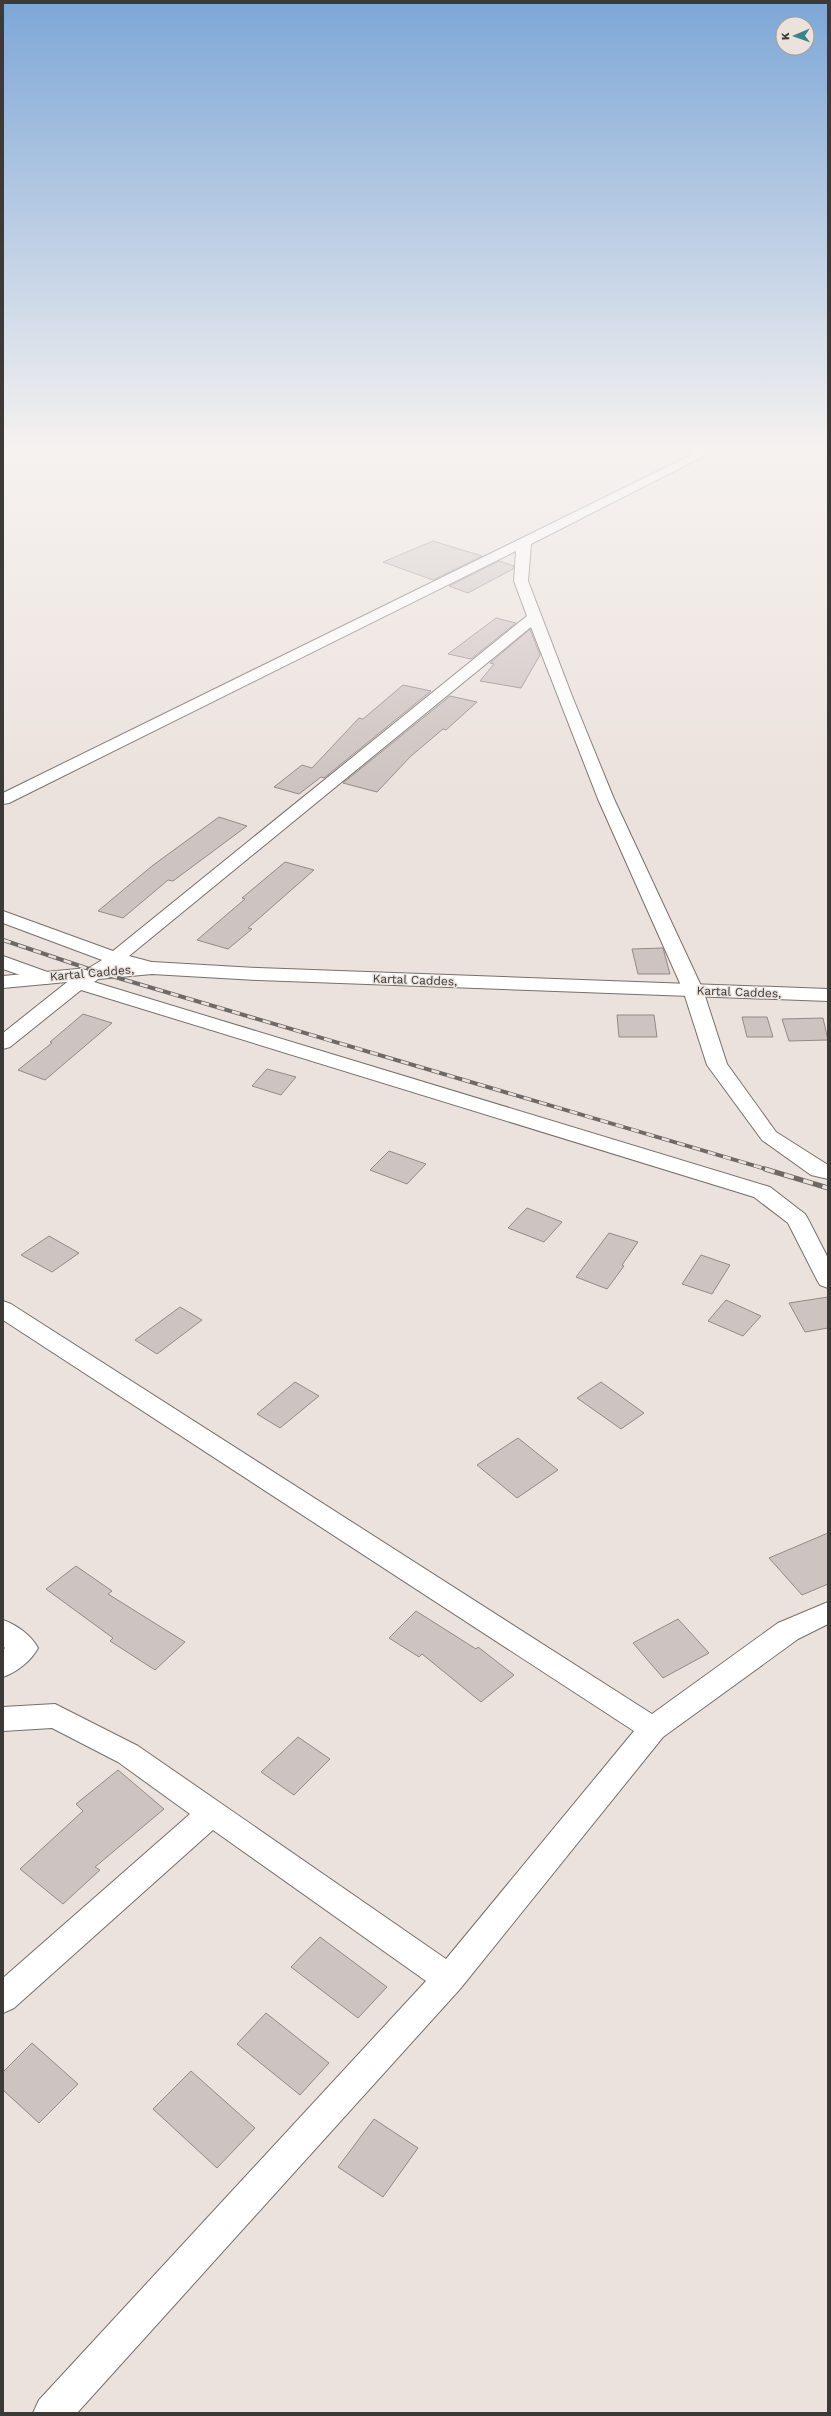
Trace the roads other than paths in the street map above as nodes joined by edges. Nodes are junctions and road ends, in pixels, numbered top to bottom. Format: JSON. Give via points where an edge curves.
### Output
{"nodes":[{"id":1,"x":480,"y":562,"type":"edge"},
{"id":2,"x":522,"y":562,"type":"edge"},
{"id":3,"x":535,"y":616,"type":"junction"},
{"id":4,"x":3,"y":799,"type":"edge"},
{"id":5,"x":3,"y":917,"type":"edge"},
{"id":6,"x":115,"y":958,"type":"junction"},
{"id":7,"x":3,"y":962,"type":"edge"},
{"id":8,"x":152,"y":968,"type":"junction"},
{"id":9,"x":98,"y":972,"type":"junction"},
{"id":10,"x":46,"y":978,"type":"junction"},
{"id":11,"x":3,"y":982,"type":"edge"},
{"id":12,"x":78,"y":983,"type":"junction"},
{"id":13,"x":693,"y":990,"type":"junction"},
{"id":14,"x":828,"y":995,"type":"edge"},
{"id":15,"x":3,"y":1043,"type":"edge"},
{"id":16,"x":828,"y":1172,"type":"edge"},
{"id":17,"x":828,"y":1280,"type":"edge"},
{"id":18,"x":3,"y":1309,"type":"edge"},
{"id":19,"x":828,"y":1612,"type":"edge"},
{"id":20,"x":3,"y":1631,"type":"edge"},
{"id":21,"x":3,"y":1666,"type":"edge"},
{"id":22,"x":3,"y":1719,"type":"edge"},
{"id":23,"x":653,"y":1729,"type":"junction"},
{"id":24,"x":212,"y":1813,"type":"junction"},
{"id":25,"x":449,"y":1979,"type":"junction"},
{"id":26,"x":3,"y":1998,"type":"edge"},
{"id":27,"x":52,"y":2413,"type":"edge"}],
"edges":[{"from":1,"to":4,"type":"street"},
{"from":2,"to":3,"type":"street","via":[[521,581]]},
{"from":3,"to":6,"type":"street"},
{"from":3,"to":13,"type":"street","via":[[606,799]]},
{"from":5,"to":6,"type":"street"},
{"from":6,"to":8,"type":"street"},
{"from":6,"to":9,"type":"street"},
{"from":7,"to":10,"type":"street"},
{"from":8,"to":9,"type":"street","name":"Kartal Caddes,"},
{"from":8,"to":13,"type":"street","name":"Kartal Caddes,"},
{"from":9,"to":10,"type":"street","name":"Kartal Caddes,"},
{"from":9,"to":12,"type":"street"},
{"from":10,"to":11,"type":"street","name":"Kartal Caddes,"},
{"from":12,"to":15,"type":"street"},
{"from":12,"to":17,"type":"street","via":[[762,1192],[797,1219]]},
{"from":13,"to":14,"type":"street","name":"Kartal Caddes,"},
{"from":13,"to":16,"type":"street","via":[[716,1065],[769,1136],[819,1170]]},
{"from":18,"to":23,"type":"street"},
{"from":19,"to":23,"type":"street","via":[[788,1631]]},
{"from":20,"to":21,"type":"street","via":[[24,1648]]},
{"from":22,"to":24,"type":"street","via":[[55,1716],[128,1754]]},
{"from":23,"to":25,"type":"street"},
{"from":24,"to":25,"type":"street"},
{"from":24,"to":26,"type":"street"},
{"from":25,"to":27,"type":"street"}]}
